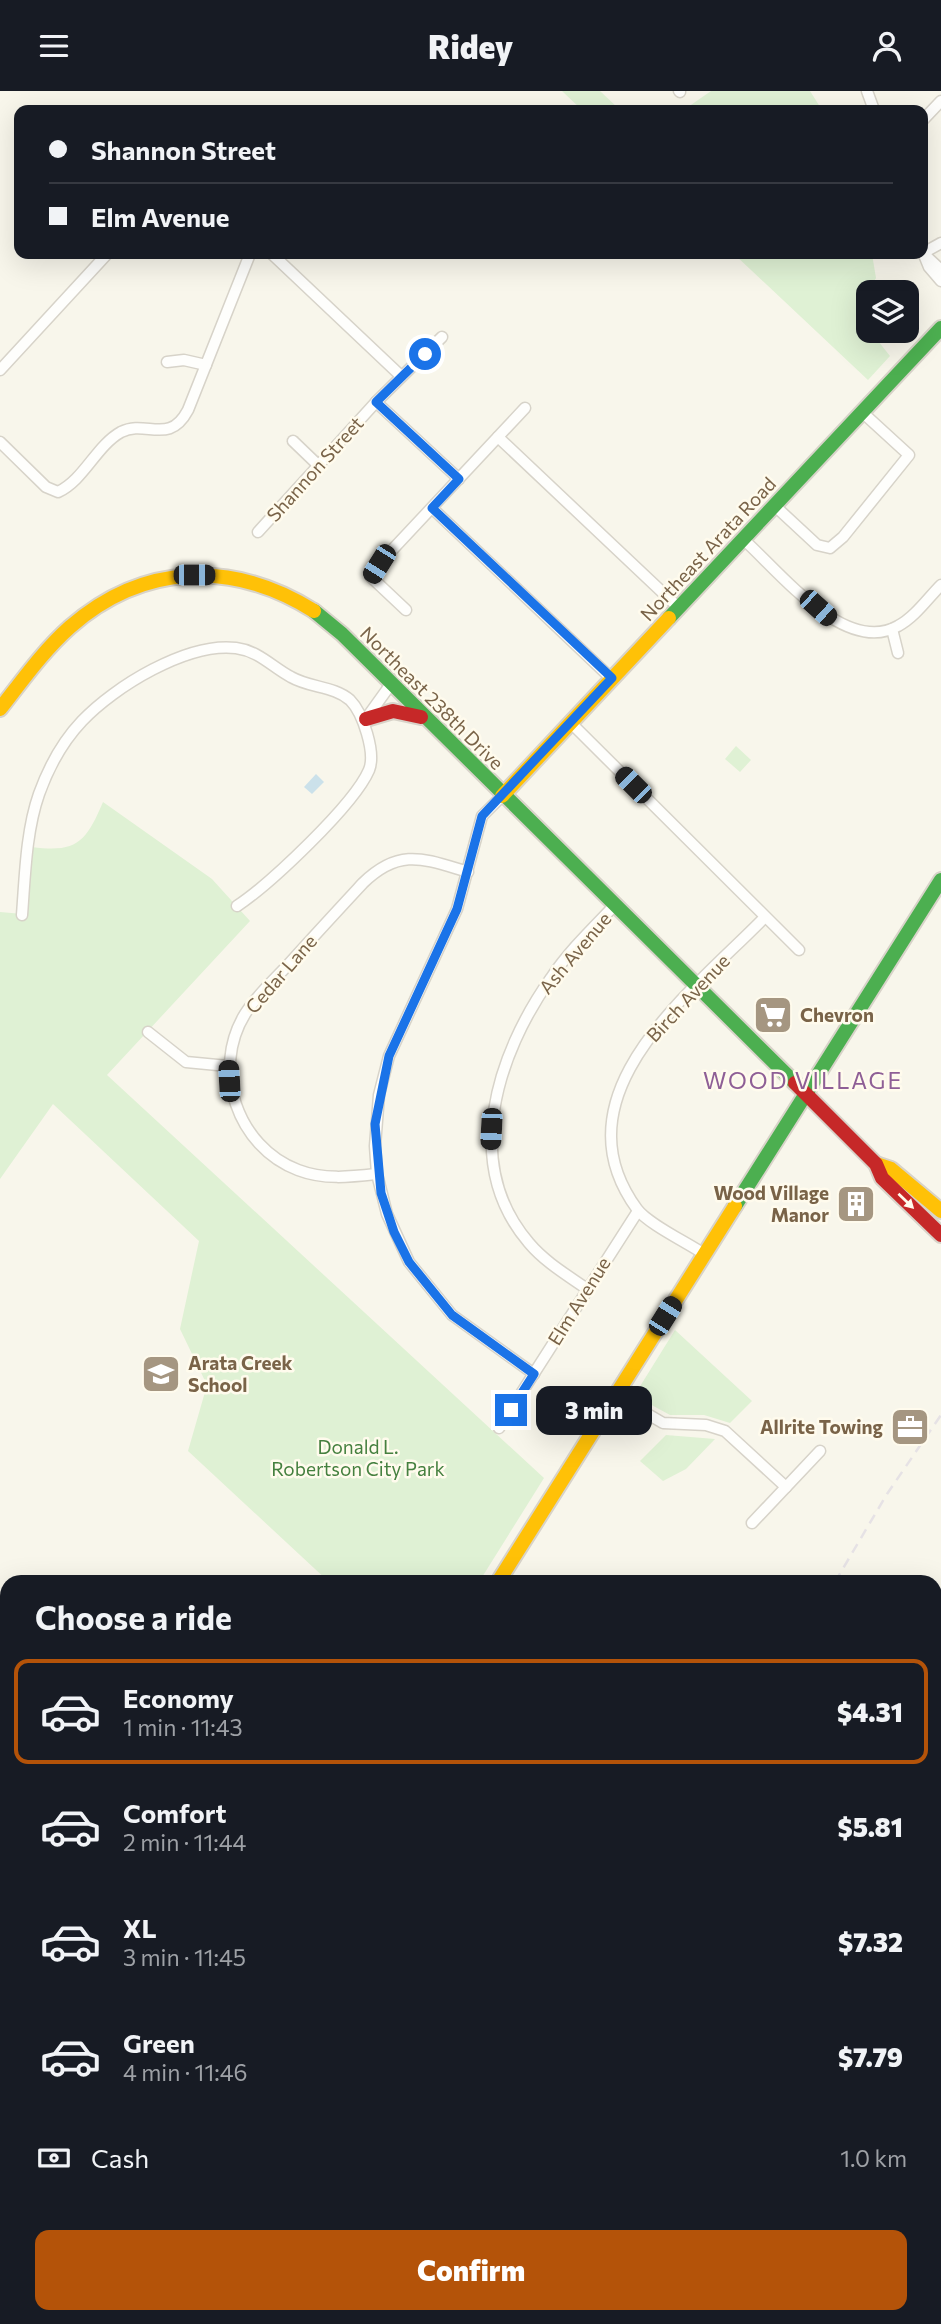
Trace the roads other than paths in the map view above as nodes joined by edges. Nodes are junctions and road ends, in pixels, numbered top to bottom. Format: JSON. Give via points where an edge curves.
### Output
{"nodes":[{"id":1,"x":941,"y":101,"type":"edge"},
{"id":2,"x":928,"y":115,"type":"edge"},
{"id":3,"x":928,"y":257,"type":"edge"},
{"id":4,"x":102,"y":259,"type":"edge"},
{"id":5,"x":248,"y":259,"type":"edge"},
{"id":6,"x":277,"y":259,"type":"edge"},
{"id":7,"x":926,"y":259,"type":"edge"},
{"id":8,"x":941,"y":270,"type":"edge"},
{"id":9,"x":941,"y":281,"type":"edge"},
{"id":10,"x":941,"y":328,"type":"edge"},
{"id":11,"x":442,"y":337,"type":"dead end"},
{"id":12,"x":167,"y":362,"type":"dead end"},
{"id":13,"x":206,"y":365,"type":"junction"},
{"id":14,"x":0,"y":370,"type":"edge"},
{"id":15,"x":401,"y":376,"type":"junction"},
{"id":16,"x":376,"y":402,"type":"junction"},
{"id":17,"x":525,"y":408,"type":"dead end"},
{"id":18,"x":862,"y":412,"type":"junction"},
{"id":19,"x":498,"y":437,"type":"junction"},
{"id":20,"x":293,"y":441,"type":"dead end"},
{"id":21,"x":0,"y":442,"type":"edge"},
{"id":22,"x":318,"y":465,"type":"junction"},
{"id":23,"x":459,"y":479,"type":"junction"},
{"id":24,"x":775,"y":506,"type":"junction"},
{"id":25,"x":432,"y":508,"type":"junction"},
{"id":26,"x":258,"y":532,"type":"dead end"},
{"id":27,"x":743,"y":539,"type":"junction"},
{"id":28,"x":941,"y":585,"type":"edge"},
{"id":29,"x":679,"y":608,"type":"junction"},
{"id":30,"x":406,"y":610,"type":"dead end"},
{"id":31,"x":892,"y":629,"type":"junction"},
{"id":32,"x":898,"y":653,"type":"dead end"},
{"id":33,"x":612,"y":678,"type":"junction"},
{"id":34,"x":391,"y":684,"type":"junction"},
{"id":35,"x":0,"y":709,"type":"edge"},
{"id":36,"x":365,"y":721,"type":"junction"},
{"id":37,"x":427,"y":721,"type":"junction"},
{"id":38,"x":571,"y":723,"type":"junction"},
{"id":39,"x":502,"y":796,"type":"junction"},
{"id":40,"x":468,"y":872,"type":"junction"},
{"id":41,"x":941,"y":880,"type":"edge"},
{"id":42,"x":614,"y":906,"type":"junction"},
{"id":43,"x":237,"y":907,"type":"dead end"},
{"id":44,"x":22,"y":915,"type":"dead end"},
{"id":45,"x":765,"y":917,"type":"junction"},
{"id":46,"x":799,"y":950,"type":"dead end"},
{"id":47,"x":696,"y":988,"type":"junction"},
{"id":48,"x":148,"y":1032,"type":"dead end"},
{"id":49,"x":228,"y":1066,"type":"junction"},
{"id":50,"x":804,"y":1095,"type":"junction"},
{"id":51,"x":876,"y":1164,"type":"junction"},
{"id":52,"x":377,"y":1174,"type":"junction"},
{"id":53,"x":638,"y":1211,"type":"junction"},
{"id":54,"x":941,"y":1211,"type":"edge"},
{"id":55,"x":941,"y":1235,"type":"edge"},
{"id":56,"x":704,"y":1254,"type":"junction"},
{"id":57,"x":587,"y":1289,"type":"junction"},
{"id":58,"x":534,"y":1374,"type":"junction"},
{"id":59,"x":615,"y":1395,"type":"junction"},
{"id":60,"x":499,"y":1429,"type":"dead end"},
{"id":61,"x":820,"y":1451,"type":"dead end"},
{"id":62,"x":786,"y":1487,"type":"junction"},
{"id":63,"x":752,"y":1523,"type":"dead end"},
{"id":64,"x":502,"y":1575,"type":"edge"}],
"edges":[{"from":1,"to":2,"type":"street"},
{"from":3,"to":8,"type":"street"},
{"from":4,"to":14,"type":"street"},
{"from":5,"to":13,"type":"street"},
{"from":6,"to":15,"type":"street"},
{"from":7,"to":9,"type":"street"},
{"from":10,"to":18,"type":"main road","name":"Northeast Arata Road"},
{"from":11,"to":15,"type":"street","name":"Shannon Street"},
{"from":12,"to":13,"type":"street"},
{"from":13,"to":21,"type":"street","via":[[188,410],[175,426],[119,433],[58,492],[46,487]]},
{"from":15,"to":16,"type":"street","name":"Shannon Street"},
{"from":16,"to":22,"type":"street","name":"Shannon Street"},
{"from":16,"to":23,"type":"street"},
{"from":17,"to":19,"type":"street"},
{"from":18,"to":24,"type":"main road","name":"Northeast Arata Road"},
{"from":18,"to":24,"type":"street","via":[[909,455],[843,537],[830,548],[817,545]]},
{"from":19,"to":23,"type":"street"},
{"from":19,"to":29,"type":"street"},
{"from":20,"to":22,"type":"street"},
{"from":22,"to":26,"type":"street","name":"Shannon Street"},
{"from":23,"to":25,"type":"street"},
{"from":24,"to":27,"type":"main road","name":"Northeast Arata Road"},
{"from":25,"to":30,"type":"street","via":[[371,577]]},
{"from":25,"to":33,"type":"street"},
{"from":27,"to":29,"type":"main road","name":"Northeast Arata Road"},
{"from":27,"to":31,"type":"street","via":[[842,626],[872,633]]},
{"from":28,"to":31,"type":"street"},
{"from":29,"to":33,"type":"main road","name":"Northeast Arata Road"},
{"from":31,"to":32,"type":"street"},
{"from":33,"to":38,"type":"main road","name":"Northeast Arata Road"},
{"from":34,"to":35,"type":"main road","name":"Northeast 238th Drive","via":[[328,621],[282,592],[241,577],[194,575],[162,578],[97,606],[50,648]]},
{"from":34,"to":36,"type":"street"},
{"from":34,"to":37,"type":"main road","name":"Northeast 238th Drive"},
{"from":36,"to":37,"type":"main road","via":[[386,710],[400,710]]},
{"from":36,"to":43,"type":"street","via":[[370,763],[356,789],[292,861]]},
{"from":36,"to":44,"type":"street","via":[[345,696],[291,677],[247,651],[219,648],[157,668],[98,706],[55,760],[34,814]]},
{"from":37,"to":39,"type":"main road","name":"Northeast 238th Drive"},
{"from":38,"to":39,"type":"main road","name":"Northeast Arata Road"},
{"from":38,"to":45,"type":"street"},
{"from":39,"to":40,"type":"street","via":[[481,827]]},
{"from":39,"to":42,"type":"main road","name":"Northeast 238th Drive"},
{"from":40,"to":49,"type":"street","name":"Cedar Lane","via":[[415,858],[392,861],[373,873],[245,1014]]},
{"from":40,"to":52,"type":"street","via":[[457,909],[389,1056],[375,1124]]},
{"from":41,"to":50,"type":"main road"},
{"from":42,"to":47,"type":"main road","name":"Northeast 238th Drive"},
{"from":42,"to":57,"type":"street","name":"Ash Avenue","via":[[560,964],[529,1013],[504,1067],[491,1129],[496,1183],[511,1219],[541,1255]]},
{"from":45,"to":46,"type":"street"},
{"from":45,"to":47,"type":"street","name":"Birch Avenue"},
{"from":47,"to":50,"type":"main road","name":"Northeast 238th Drive"},
{"from":47,"to":53,"type":"street","name":"Birch Avenue","via":[[662,1021],[641,1050],[614,1107],[614,1157]]},
{"from":48,"to":49,"type":"street","via":[[186,1062]]},
{"from":49,"to":52,"type":"street","name":"Cedar Lane","via":[[242,1120],[279,1161],[324,1177]]},
{"from":50,"to":51,"type":"main road","name":"Northeast 238th Drive"},
{"from":50,"to":56,"type":"main road"},
{"from":51,"to":54,"type":"main road","name":"Northeast 238th Drive","via":[[891,1168]]},
{"from":51,"to":55,"type":"main road","name":"Northeast 238th Drive","one_way":true,"via":[[882,1178]]},
{"from":52,"to":58,"type":"street","via":[[394,1232],[423,1283],[461,1322]]},
{"from":53,"to":56,"type":"street"},
{"from":53,"to":57,"type":"street","name":"Elm Avenue"},
{"from":56,"to":59,"type":"main road"},
{"from":57,"to":58,"type":"street","name":"Elm Avenue"},
{"from":58,"to":60,"type":"street","name":"Elm Avenue"},
{"from":59,"to":62,"type":"street","via":[[663,1423],[725,1431]]},
{"from":59,"to":64,"type":"main road"},
{"from":61,"to":62,"type":"street"},
{"from":62,"to":63,"type":"street"}]}
